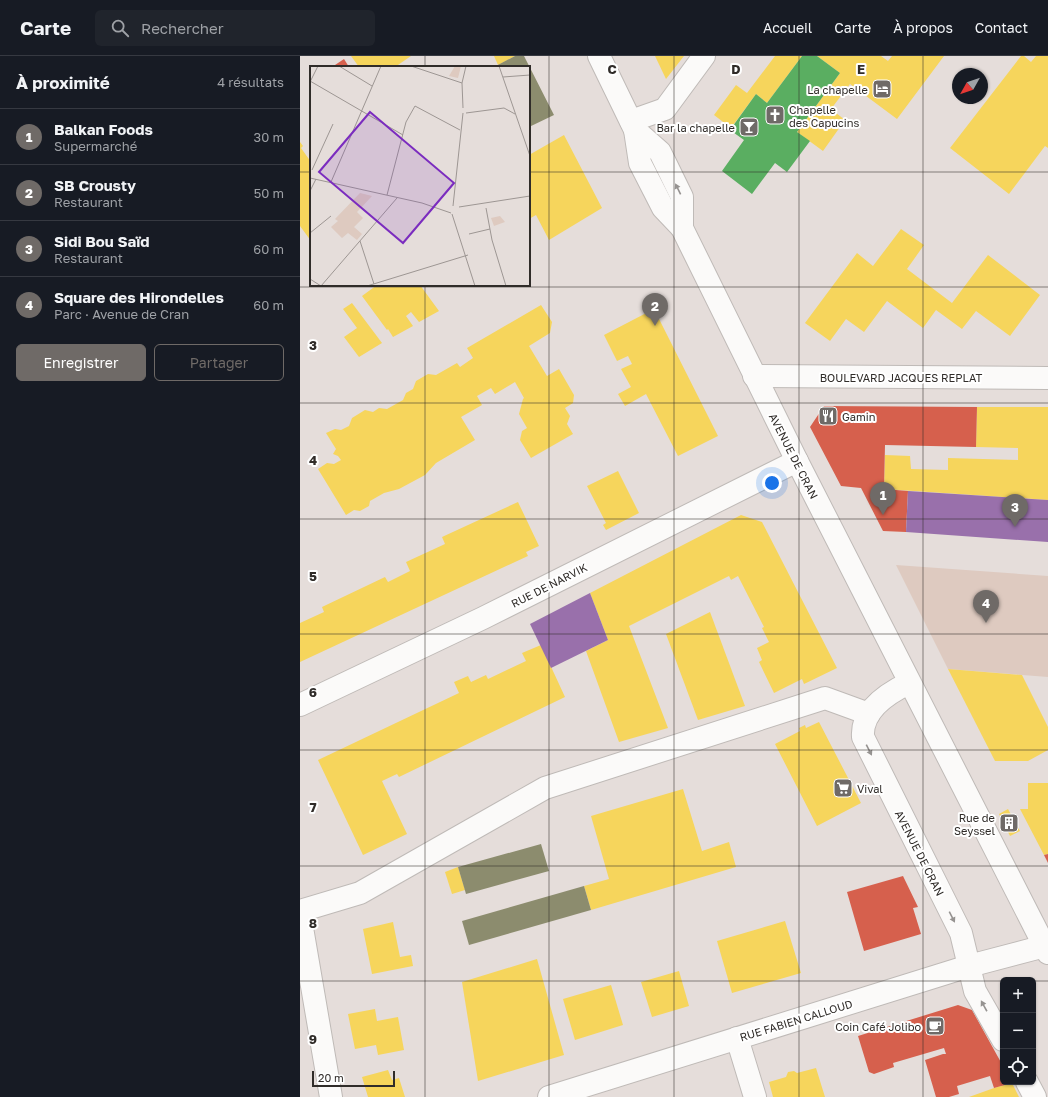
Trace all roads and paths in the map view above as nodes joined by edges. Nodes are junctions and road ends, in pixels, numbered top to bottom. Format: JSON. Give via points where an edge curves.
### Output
{"nodes":[{"id":1,"x":599,"y":56,"type":"edge"},
{"id":2,"x":704,"y":56,"type":"edge"},
{"id":3,"x":633,"y":125,"type":"junction"},
{"id":4,"x":754,"y":376,"type":"junction"},
{"id":5,"x":1048,"y":378,"type":"edge"},
{"id":6,"x":797,"y":461,"type":"junction"},
{"id":7,"x":909,"y":682,"type":"junction"},
{"id":8,"x":300,"y":705,"type":"edge"},
{"id":9,"x":869,"y":714,"type":"junction"},
{"id":10,"x":300,"y":910,"type":"edge"},
{"id":11,"x":300,"y":916,"type":"edge"},
{"id":12,"x":1046,"y":950,"type":"edge"},
{"id":13,"x":969,"y":966,"type":"junction"},
{"id":14,"x":1000,"y":1035,"type":"edge"},
{"id":15,"x":737,"y":1038,"type":"junction"},
{"id":16,"x":1028,"y":1085,"type":"edge"},
{"id":17,"x":331,"y":1097,"type":"edge"},
{"id":18,"x":549,"y":1097,"type":"edge"},
{"id":19,"x":756,"y":1097,"type":"edge"},
{"id":20,"x":1035,"y":1097,"type":"edge"}],
"edges":[{"from":1,"to":3,"type":"street","name":"AVENUE DE CRAN"},
{"from":2,"to":3,"type":"street","via":[[665,109]]},
{"from":3,"to":4,"type":"street","name":"AVENUE DE CRAN","via":[[660,152],[682,197],[682,228]]},
{"from":4,"to":5,"type":"street","name":"BOULEVARD JACQUES REPLAT"},
{"from":4,"to":6,"type":"street","name":"AVENUE DE CRAN"},
{"from":6,"to":7,"type":"street","name":"AVENUE DE CRAN"},
{"from":6,"to":8,"type":"street","name":"RUE DE NARVIK","via":[[483,618]]},
{"from":7,"to":9,"type":"street","name":"AVENUE DE CRAN","via":[[883,698]]},
{"from":7,"to":12,"type":"street","name":"AVENUE DE CRAN"},
{"from":9,"to":10,"type":"street","via":[[825,698],[545,788],[360,893]]},
{"from":9,"to":13,"type":"street","name":"AVENUE DE CRAN","one_way":true,"via":[[864,723],[863,737],[961,933]]},
{"from":11,"to":17,"type":"street"},
{"from":12,"to":13,"type":"street","name":"RUE FABIEN CALLOUD"},
{"from":14,"to":13,"type":"street","name":"AVENUE DE CRAN","one_way":true,"via":[[975,991]]},
{"from":13,"to":15,"type":"street","name":"RUE FABIEN CALLOUD"},
{"from":15,"to":18,"type":"street","name":"RUE FABIEN CALLOUD"},
{"from":15,"to":19,"type":"street"},
{"from":16,"to":20,"type":"street"}]}
